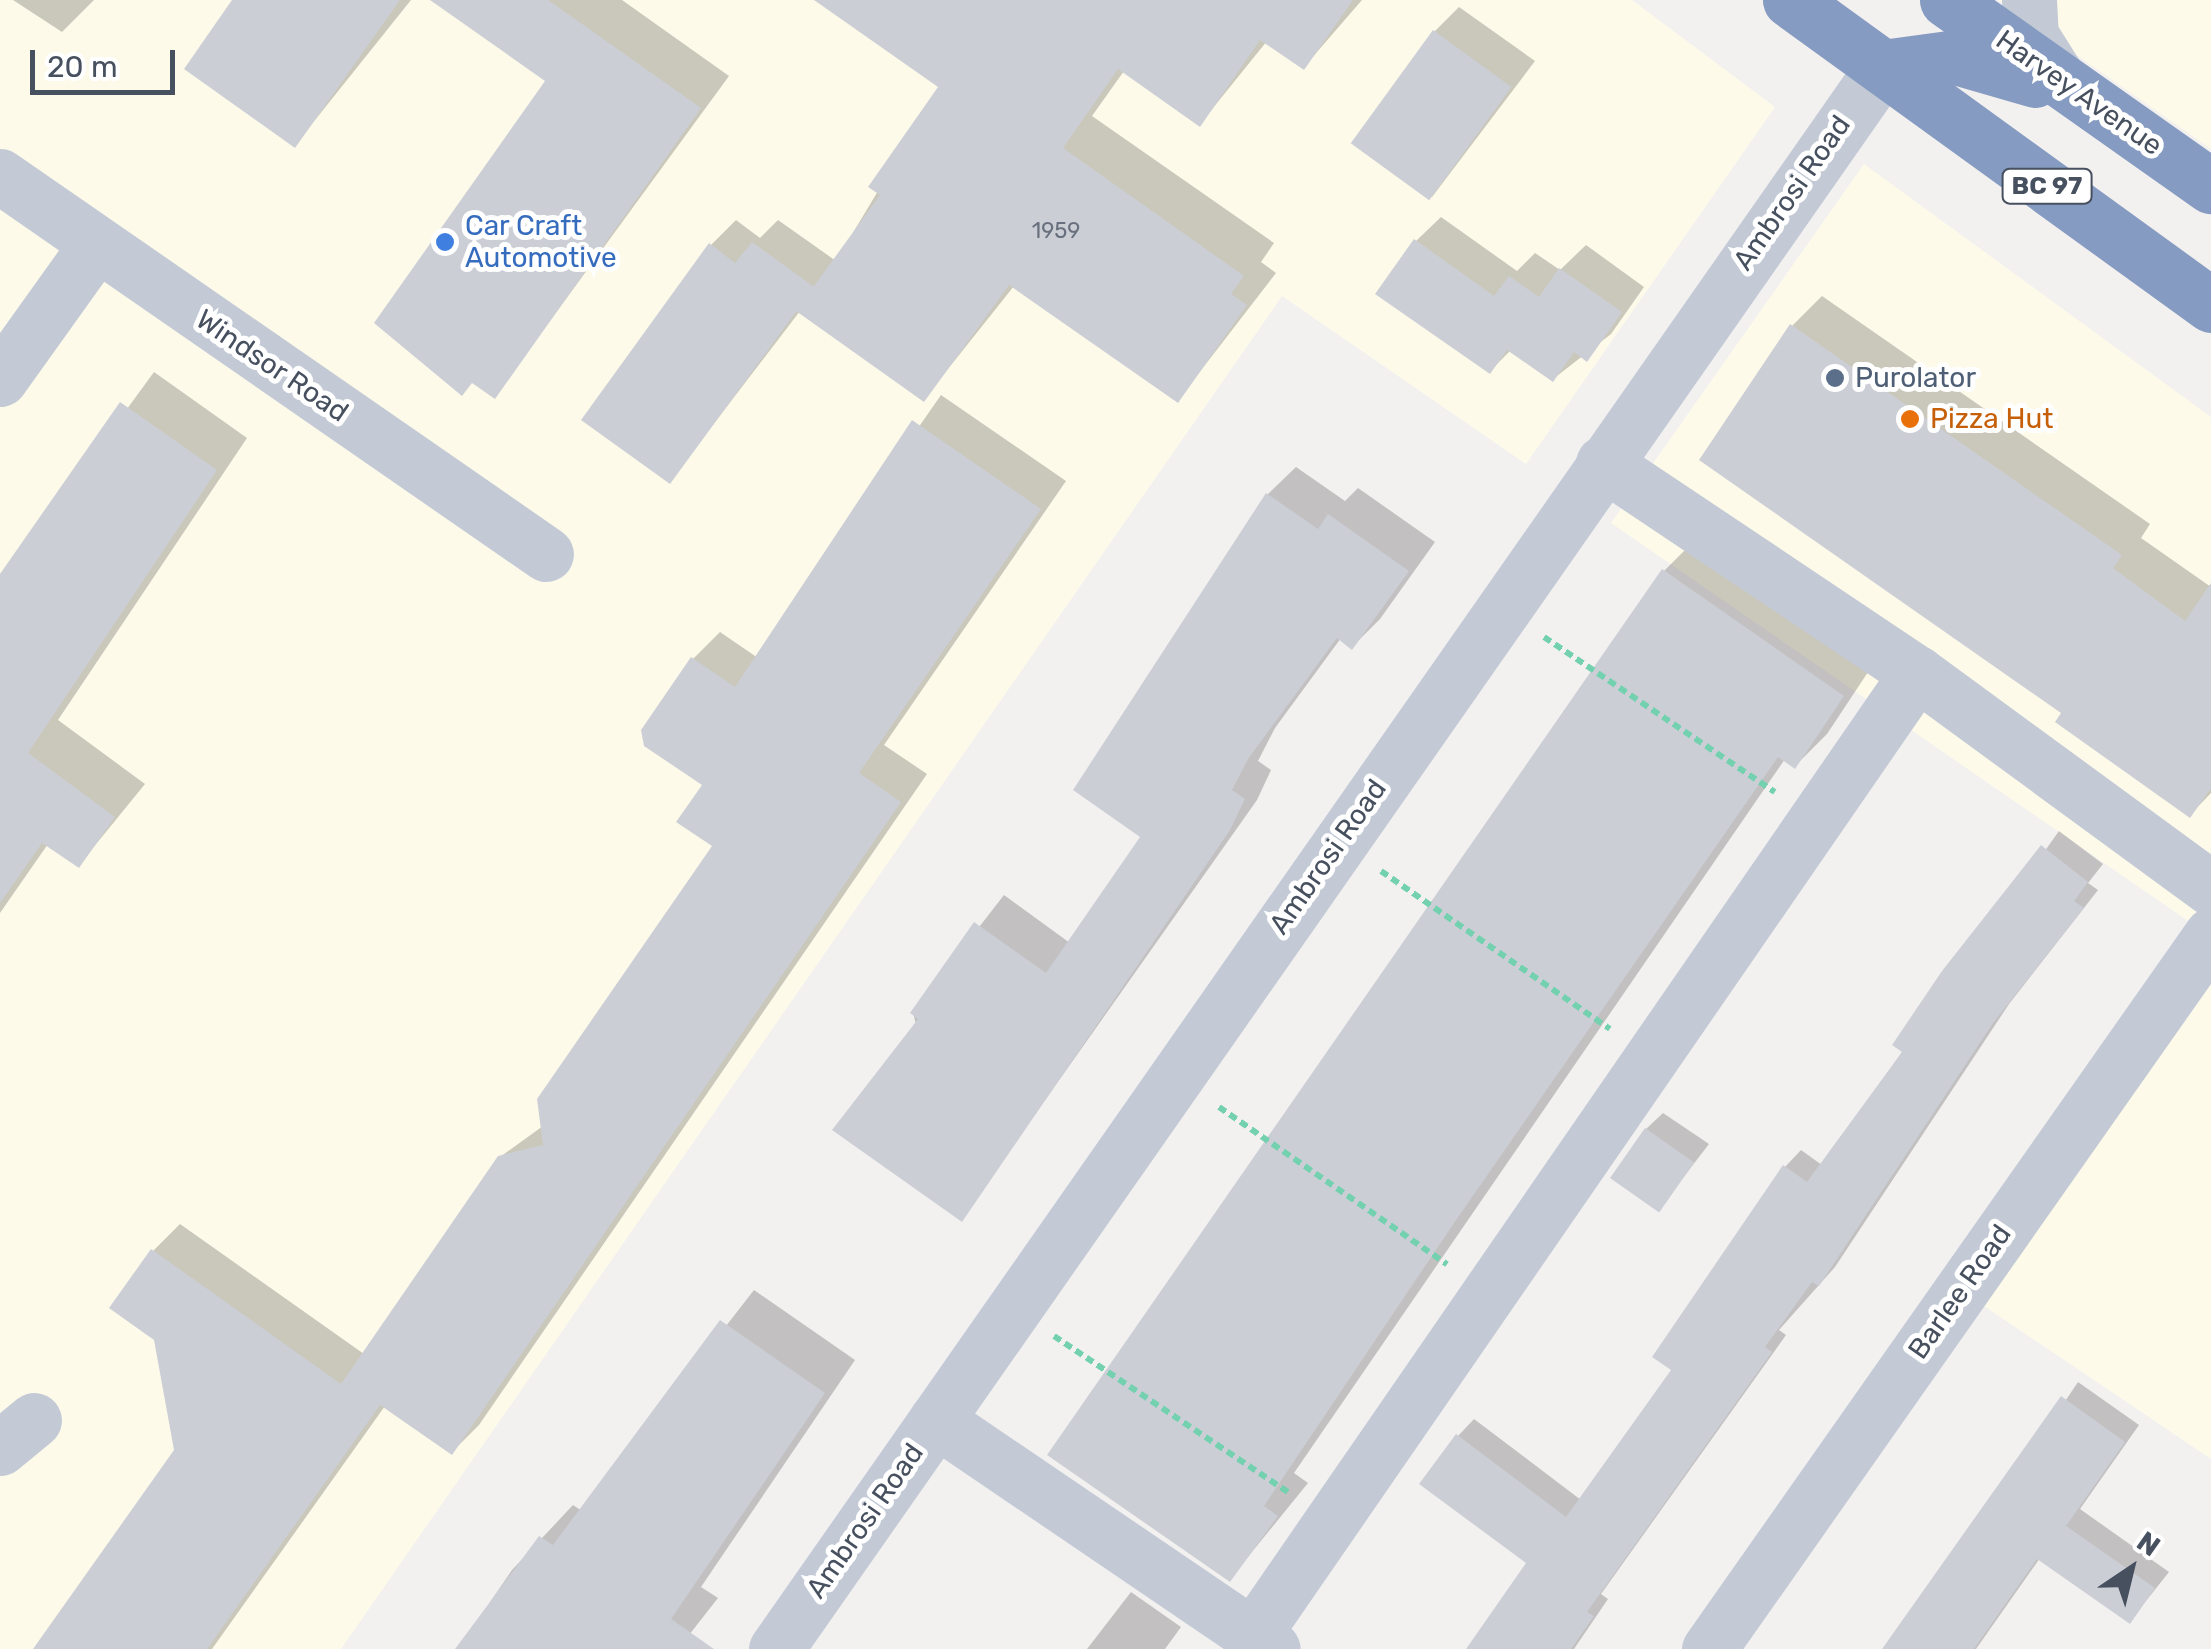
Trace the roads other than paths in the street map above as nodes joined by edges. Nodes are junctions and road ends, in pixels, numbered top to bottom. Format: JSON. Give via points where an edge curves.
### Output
{"nodes":[{"id":1,"x":1790,"y":0,"type":"edge"},
{"id":2,"x":1947,"y":0,"type":"edge"},
{"id":3,"x":2030,"y":0,"type":"edge"},
{"id":4,"x":1883,"y":67,"type":"junction"},
{"id":5,"x":2069,"y":86,"type":"junction"},
{"id":6,"x":0,"y":176,"type":"edge"},
{"id":7,"x":2211,"y":186,"type":"edge"},
{"id":8,"x":96,"y":245,"type":"junction"},
{"id":9,"x":2211,"y":305,"type":"edge"},
{"id":10,"x":0,"y":379,"type":"edge"},
{"id":11,"x":1603,"y":463,"type":"junction"},
{"id":12,"x":546,"y":554,"type":"dead end"},
{"id":13,"x":1917,"y":672,"type":"junction"},
{"id":14,"x":2211,"y":888,"type":"edge"},
{"id":15,"x":2211,"y":935,"type":"edge"},
{"id":16,"x":936,"y":1420,"type":"junction"},
{"id":17,"x":1263,"y":1642,"type":"edge"},
{"id":18,"x":776,"y":1649,"type":"edge"},
{"id":19,"x":1709,"y":1649,"type":"edge"}],
"edges":[{"from":1,"to":4,"type":"highway","number":"BC 97"},
{"from":2,"to":5,"type":"highway","name":"Harvey Avenue"},
{"from":3,"to":5,"type":"street","via":[[2031,35]]},
{"from":4,"to":5,"type":"highway","via":[[1956,57]]},
{"from":4,"to":9,"type":"highway","number":"BC 97"},
{"from":4,"to":11,"type":"street","name":"Ambrosi Road"},
{"from":5,"to":7,"type":"highway","name":"Harvey Avenue"},
{"from":6,"to":8,"type":"street","name":"Windsor Road"},
{"from":8,"to":10,"type":"street"},
{"from":8,"to":12,"type":"street","name":"Windsor Road"},
{"from":11,"to":13,"type":"street"},
{"from":11,"to":16,"type":"street","name":"Ambrosi Road"},
{"from":13,"to":14,"type":"street"},
{"from":13,"to":17,"type":"street","via":[[1332,1522]]},
{"from":15,"to":19,"type":"street","name":"Barlee Road"},
{"from":16,"to":17,"type":"street"},
{"from":16,"to":18,"type":"street","name":"Ambrosi Road"}]}
